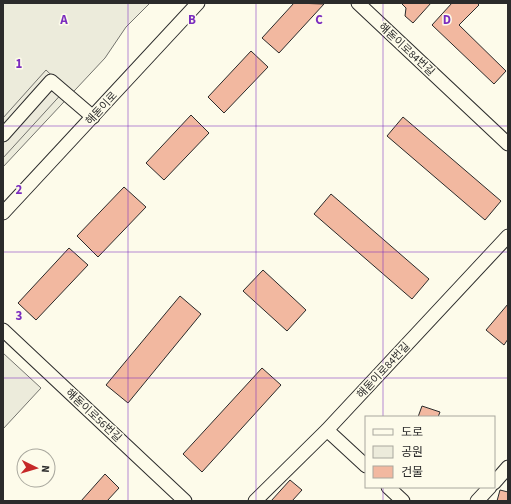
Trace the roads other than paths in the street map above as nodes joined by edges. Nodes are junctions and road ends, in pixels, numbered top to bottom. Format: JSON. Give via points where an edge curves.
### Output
{"nodes":[{"id":1,"x":198,"y":3,"type":"edge"},
{"id":2,"x":358,"y":3,"type":"edge"},
{"id":3,"x":93,"y":117,"type":"junction"},
{"id":4,"x":3,"y":135,"type":"edge"},
{"id":5,"x":508,"y":144,"type":"edge"},
{"id":6,"x":3,"y":213,"type":"edge"},
{"id":7,"x":508,"y":236,"type":"edge"},
{"id":8,"x":3,"y":330,"type":"edge"},
{"id":9,"x":327,"y":430,"type":"junction"},
{"id":10,"x":365,"y":465,"type":"edge"},
{"id":11,"x":508,"y":467,"type":"edge"},
{"id":12,"x":495,"y":482,"type":"edge"},
{"id":13,"x":389,"y":488,"type":"edge"},
{"id":14,"x":489,"y":488,"type":"edge"},
{"id":15,"x":185,"y":501,"type":"edge"},
{"id":16,"x":255,"y":501,"type":"edge"},
{"id":17,"x":403,"y":501,"type":"edge"},
{"id":18,"x":477,"y":501,"type":"edge"}],
"edges":[{"from":1,"to":3,"type":"street","name":"해돋이로"},
{"from":2,"to":5,"type":"street","name":"해돋이로84번길"},
{"from":3,"to":4,"type":"street","via":[[51,81]]},
{"from":3,"to":6,"type":"street","name":"해돋이로"},
{"from":7,"to":9,"type":"street","name":"해돋이로84번길"},
{"from":8,"to":15,"type":"street","name":"해돋이로56번길"},
{"from":9,"to":10,"type":"street"},
{"from":9,"to":16,"type":"street","name":"해돋이로84번길"},
{"from":11,"to":12,"type":"street"},
{"from":13,"to":17,"type":"street"},
{"from":14,"to":18,"type":"street"}]}
